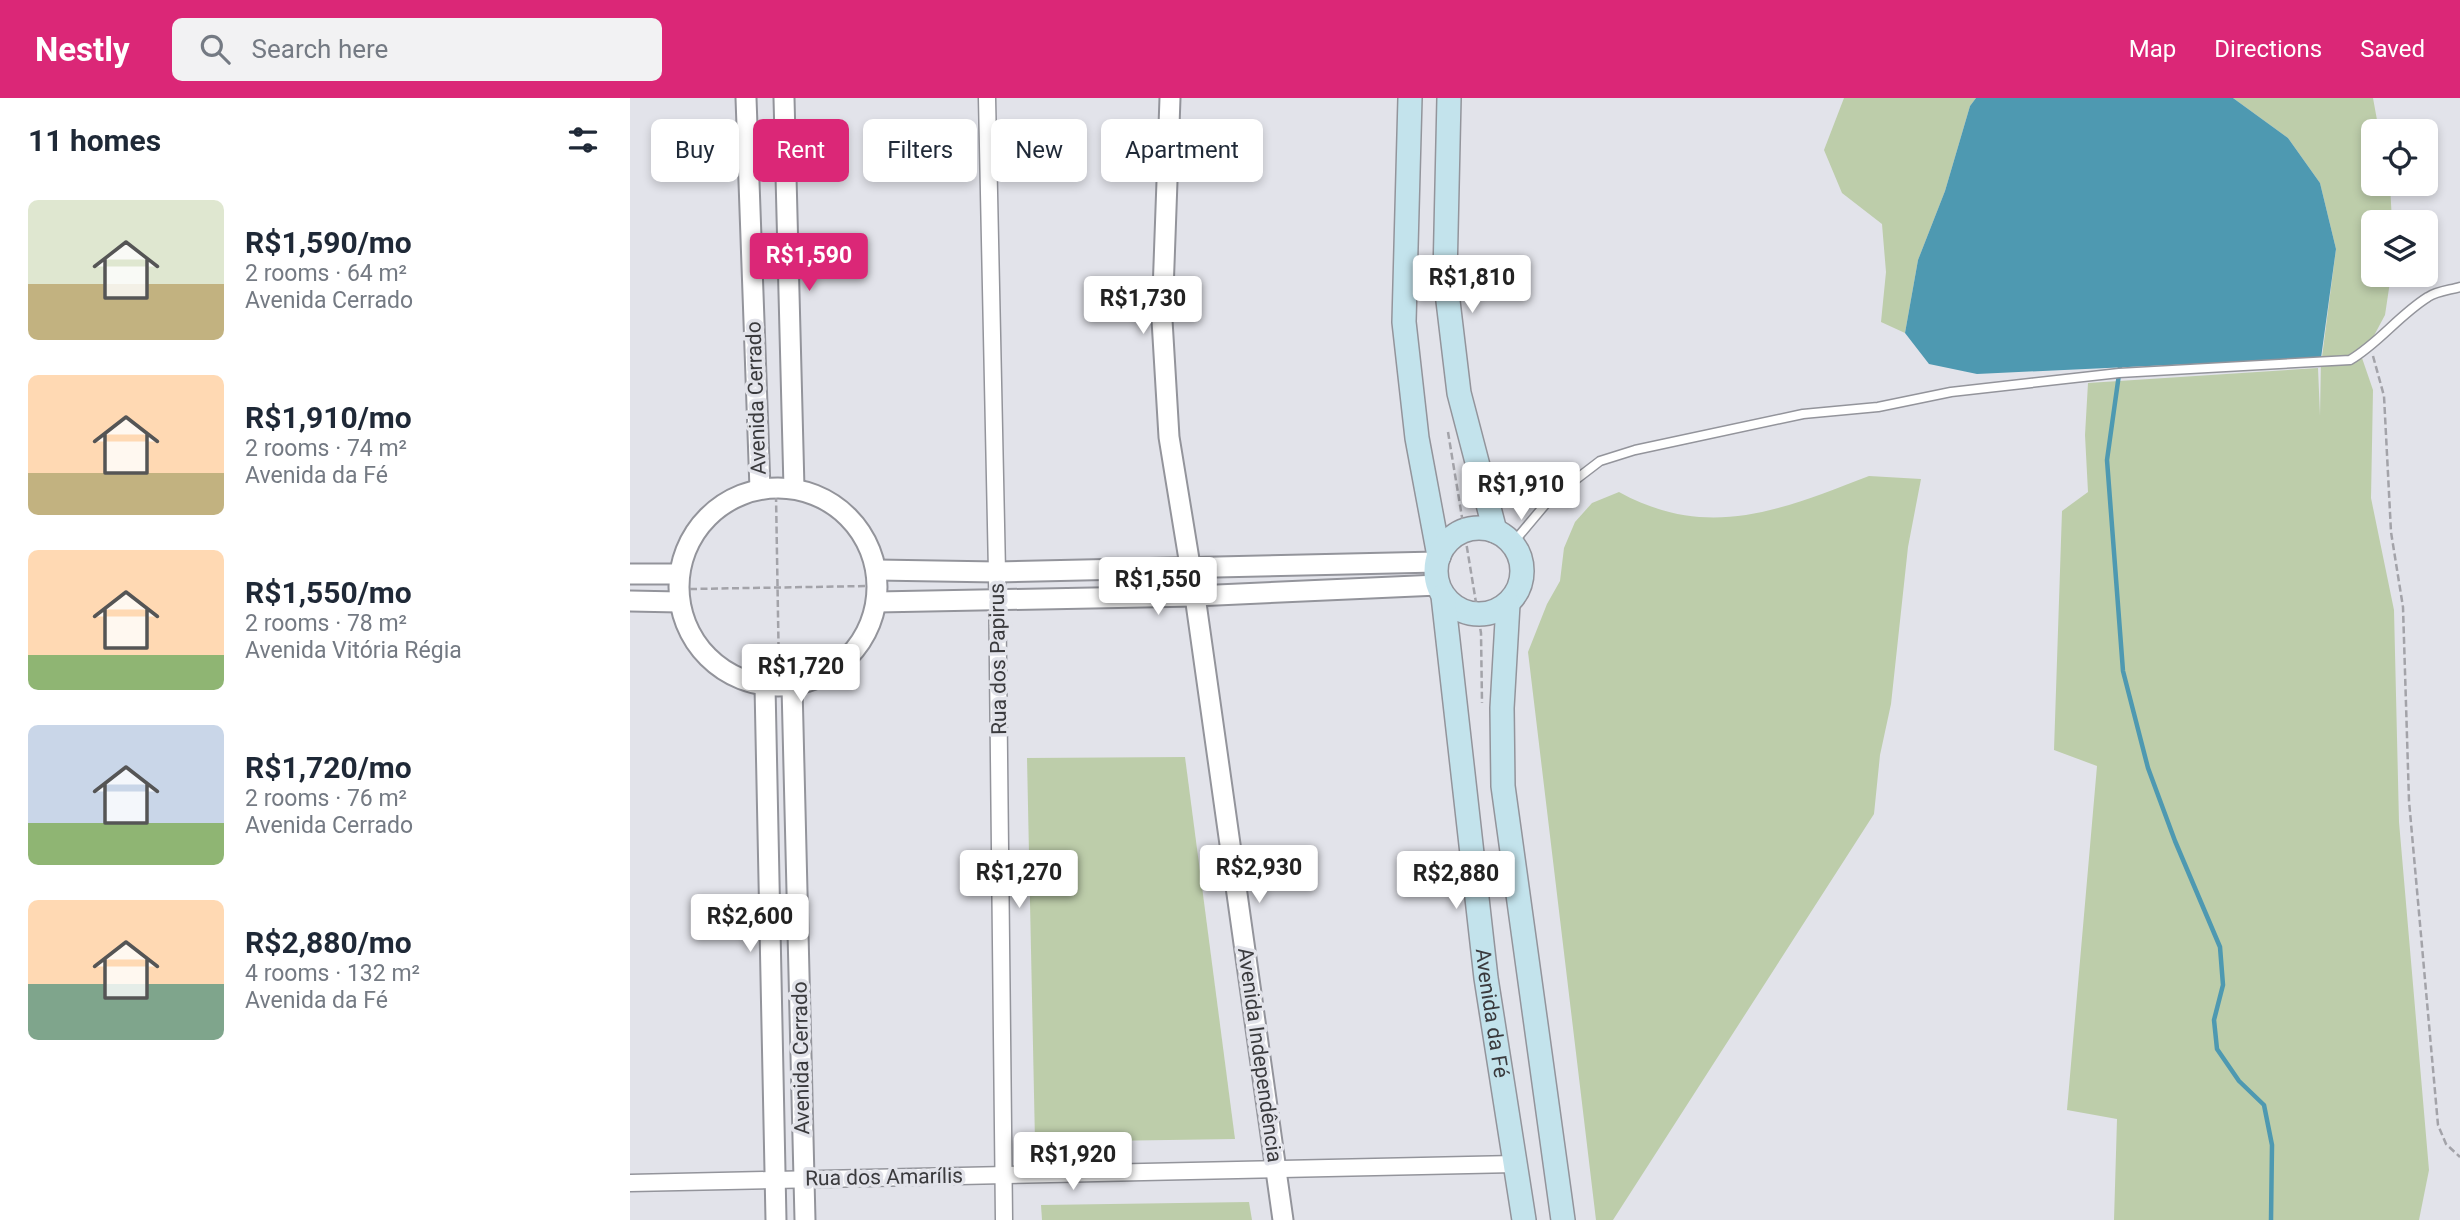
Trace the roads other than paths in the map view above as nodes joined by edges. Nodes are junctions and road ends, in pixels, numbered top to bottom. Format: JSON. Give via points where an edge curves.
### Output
{"nodes":[{"id":1,"x":746,"y":98,"type":"edge"},
{"id":2,"x":784,"y":98,"type":"edge"},
{"id":3,"x":987,"y":98,"type":"edge"},
{"id":4,"x":1170,"y":98,"type":"edge"},
{"id":5,"x":1410,"y":98,"type":"edge"},
{"id":6,"x":1449,"y":98,"type":"edge"},
{"id":7,"x":2460,"y":287,"type":"edge"},
{"id":8,"x":776,"y":488,"type":"junction"},
{"id":9,"x":1504,"y":537,"type":"junction"},
{"id":10,"x":877,"y":570,"type":"junction"},
{"id":11,"x":1189,"y":570,"type":"junction"},
{"id":12,"x":997,"y":572,"type":"junction"},
{"id":13,"x":630,"y":574,"type":"edge"},
{"id":14,"x":680,"y":574,"type":"junction"},
{"id":15,"x":1439,"y":575,"type":"junction"},
{"id":16,"x":1195,"y":596,"type":"junction"},
{"id":17,"x":630,"y":601,"type":"edge"},
{"id":18,"x":997,"y":601,"type":"junction"},
{"id":19,"x":679,"y":602,"type":"junction"},
{"id":20,"x":877,"y":602,"type":"junction"},
{"id":21,"x":1508,"y":604,"type":"junction"},
{"id":22,"x":779,"y":686,"type":"junction"},
{"id":23,"x":1515,"y":1164,"type":"junction"},
{"id":24,"x":1276,"y":1169,"type":"junction"},
{"id":25,"x":1003,"y":1175,"type":"junction"},
{"id":26,"x":804,"y":1179,"type":"junction"},
{"id":27,"x":775,"y":1180,"type":"junction"},
{"id":28,"x":630,"y":1183,"type":"edge"},
{"id":29,"x":776,"y":1220,"type":"edge"},
{"id":30,"x":805,"y":1220,"type":"edge"},
{"id":31,"x":1004,"y":1220,"type":"edge"},
{"id":32,"x":1283,"y":1220,"type":"edge"},
{"id":33,"x":1524,"y":1220,"type":"edge"},
{"id":34,"x":1563,"y":1220,"type":"edge"}],
"edges":[{"from":1,"to":8,"type":"street","name":"Avenida Cerrado"},
{"from":2,"to":8,"type":"street","name":"Avenida Cerrado"},
{"from":3,"to":12,"type":"street","name":"Rua dos Papirus"},
{"from":4,"to":11,"type":"street","name":"Avenida Independência","via":[[1162,320],[1169,437]]},
{"from":5,"to":15,"type":"main road","name":"Avenida da Fé","via":[[1404,322]]},
{"from":6,"to":9,"type":"main road","via":[[1445,276],[1459,393]]},
{"from":7,"to":9,"type":"lane","via":[[2430,295],[2371,348],[2350,360],[2119,373],[1951,392],[1878,407],[1803,414],[1635,450],[1600,461]]},
{"from":8,"to":10,"type":"street","via":[[823,498],[849,516],[867,540]]},
{"from":8,"to":14,"type":"street","via":[[730,500],[706,519],[688,544]]},
{"from":9,"to":15,"type":"main road","via":[[1484,528],[1452,538]]},
{"from":9,"to":21,"type":"main road","name":"Avenida da Fé","via":[[1519,555],[1521,581]]},
{"from":10,"to":12,"type":"street"},
{"from":10,"to":20,"type":"street"},
{"from":11,"to":12,"type":"street"},
{"from":11,"to":15,"type":"street"},
{"from":11,"to":16,"type":"street","name":"Avenida Independência"},
{"from":12,"to":18,"type":"street","name":"Rua dos Papirus"},
{"from":13,"to":14,"type":"street"},
{"from":14,"to":19,"type":"street"},
{"from":15,"to":16,"type":"street"},
{"from":15,"to":21,"type":"main road","via":[[1461,611],[1478,615]]},
{"from":15,"to":23,"type":"main road","name":"Avenida da Fé","via":[[1486,978]]},
{"from":16,"to":18,"type":"street"},
{"from":16,"to":24,"type":"street","name":"Avenida Independência"},
{"from":17,"to":19,"type":"street"},
{"from":18,"to":20,"type":"street"},
{"from":18,"to":25,"type":"street","name":"Rua dos Papirus"},
{"from":19,"to":22,"type":"street","via":[[700,649],[718,667],[740,680]]},
{"from":20,"to":22,"type":"street","via":[[873,620],[855,651],[826,674]]},
{"from":21,"to":34,"type":"main road","name":"Avenida da Fé","via":[[1503,786]]},
{"from":22,"to":26,"type":"street","name":"Avenida Cerrado"},
{"from":22,"to":27,"type":"street","name":"Avenida Cerrado"},
{"from":23,"to":24,"type":"street","name":"Rua dos Amarílis"},
{"from":23,"to":33,"type":"main road","name":"Avenida da Fé"},
{"from":24,"to":25,"type":"street","name":"Rua dos Amarílis"},
{"from":24,"to":32,"type":"street","name":"Avenida Independência"},
{"from":25,"to":26,"type":"street","name":"Rua dos Amarílis"},
{"from":25,"to":31,"type":"street","name":"Rua dos Papirus"},
{"from":26,"to":27,"type":"street","name":"Rua dos Amarílis"},
{"from":26,"to":30,"type":"street","name":"Avenida Cerrado"},
{"from":27,"to":28,"type":"street","name":"Rua dos Amarílis"},
{"from":27,"to":29,"type":"street","name":"Avenida Cerrado"}]}
